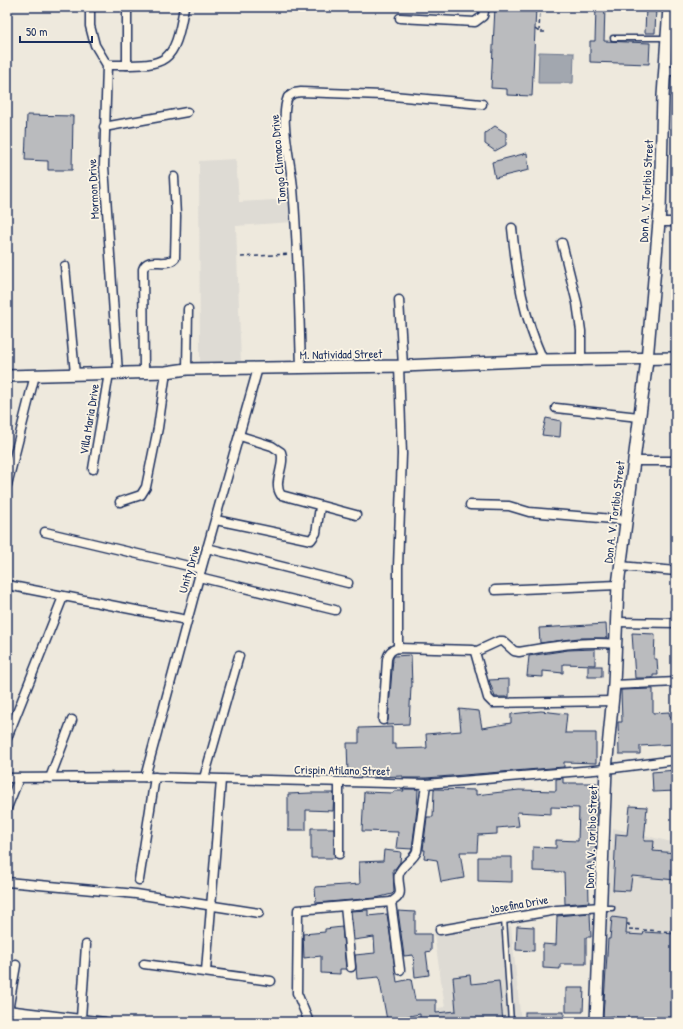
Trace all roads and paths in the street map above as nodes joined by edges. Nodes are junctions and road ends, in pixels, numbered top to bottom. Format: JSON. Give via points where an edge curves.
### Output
{"nodes":[{"id":1,"x":90,"y":7,"type":"edge"},
{"id":2,"x":127,"y":7,"type":"edge"},
{"id":3,"x":184,"y":7,"type":"edge"},
{"id":4,"x":485,"y":7,"type":"edge"},
{"id":5,"x":540,"y":7,"type":"edge"},
{"id":6,"x":669,"y":7,"type":"edge"},
{"id":7,"x":400,"y":18,"type":"dead end"},
{"id":8,"x":535,"y":29,"type":"dead end"},
{"id":9,"x":539,"y":32,"type":"junction"},
{"id":10,"x":547,"y":32,"type":"dead end"},
{"id":11,"x":670,"y":35,"type":"edge"},
{"id":12,"x":613,"y":38,"type":"dead end"},
{"id":13,"x":107,"y":65,"type":"junction"},
{"id":14,"x":127,"y":65,"type":"junction"},
{"id":15,"x":671,"y":71,"type":"edge"},
{"id":16,"x":482,"y":104,"type":"dead end"},
{"id":17,"x":187,"y":112,"type":"dead end"},
{"id":18,"x":104,"y":127,"type":"junction"},
{"id":19,"x":174,"y":177,"type":"dead end"},
{"id":20,"x":659,"y":222,"type":"junction"},
{"id":21,"x":676,"y":222,"type":"edge"},
{"id":22,"x":512,"y":228,"type":"dead end"},
{"id":23,"x":562,"y":243,"type":"dead end"},
{"id":24,"x":298,"y":254,"type":"junction"},
{"id":25,"x":241,"y":256,"type":"dead end"},
{"id":26,"x":65,"y":266,"type":"dead end"},
{"id":27,"x":400,"y":300,"type":"dead end"},
{"id":28,"x":188,"y":308,"type":"dead end"},
{"id":29,"x":676,"y":358,"type":"edge"},
{"id":30,"x":543,"y":360,"type":"junction"},
{"id":31,"x":647,"y":360,"type":"junction"},
{"id":32,"x":581,"y":361,"type":"junction"},
{"id":33,"x":401,"y":366,"type":"junction"},
{"id":34,"x":301,"y":367,"type":"junction"},
{"id":35,"x":258,"y":368,"type":"junction"},
{"id":36,"x":187,"y":369,"type":"junction"},
{"id":37,"x":144,"y":372,"type":"junction"},
{"id":38,"x":166,"y":372,"type":"junction"},
{"id":39,"x":113,"y":373,"type":"junction"},
{"id":40,"x":75,"y":374,"type":"junction"},
{"id":41,"x":35,"y":375,"type":"junction"},
{"id":42,"x":7,"y":376,"type":"edge"},
{"id":43,"x":556,"y":408,"type":"dead end"},
{"id":44,"x":639,"y":417,"type":"junction"},
{"id":45,"x":240,"y":436,"type":"junction"},
{"id":46,"x":633,"y":461,"type":"junction"},
{"id":47,"x":676,"y":461,"type":"edge"},
{"id":48,"x":93,"y":469,"type":"dead end"},
{"id":49,"x":7,"y":486,"type":"edge"},
{"id":50,"x":120,"y":502,"type":"dead end"},
{"id":51,"x":470,"y":505,"type":"dead end"},
{"id":52,"x":320,"y":507,"type":"junction"},
{"id":53,"x":356,"y":516,"type":"dead end"},
{"id":54,"x":216,"y":520,"type":"junction"},
{"id":55,"x":625,"y":520,"type":"junction"},
{"id":56,"x":46,"y":532,"type":"dead end"},
{"id":57,"x":207,"y":548,"type":"junction"},
{"id":58,"x":620,"y":566,"type":"junction"},
{"id":59,"x":676,"y":570,"type":"edge"},
{"id":60,"x":200,"y":573,"type":"junction"},
{"id":61,"x":348,"y":583,"type":"dead end"},
{"id":62,"x":7,"y":585,"type":"edge"},
{"id":63,"x":618,"y":585,"type":"junction"},
{"id":64,"x":495,"y":590,"type":"dead end"},
{"id":65,"x":63,"y":596,"type":"junction"},
{"id":66,"x":335,"y":610,"type":"dead end"},
{"id":67,"x":187,"y":620,"type":"junction"},
{"id":68,"x":617,"y":622,"type":"junction"},
{"id":69,"x":676,"y":623,"type":"edge"},
{"id":70,"x":616,"y":644,"type":"junction"},
{"id":71,"x":398,"y":648,"type":"junction"},
{"id":72,"x":475,"y":652,"type":"junction"},
{"id":73,"x":239,"y":656,"type":"dead end"},
{"id":74,"x":676,"y":682,"type":"edge"},
{"id":75,"x":614,"y":685,"type":"junction"},
{"id":76,"x":613,"y":701,"type":"junction"},
{"id":77,"x":72,"y":720,"type":"dead end"},
{"id":78,"x":383,"y":720,"type":"dead end"},
{"id":79,"x":7,"y":738,"type":"edge"},
{"id":80,"x":676,"y":760,"type":"edge"},
{"id":81,"x":606,"y":769,"type":"junction"},
{"id":82,"x":145,"y":777,"type":"junction"},
{"id":83,"x":155,"y":777,"type":"junction"},
{"id":84,"x":7,"y":778,"type":"edge"},
{"id":85,"x":19,"y":778,"type":"junction"},
{"id":86,"x":50,"y":778,"type":"junction"},
{"id":87,"x":204,"y":778,"type":"junction"},
{"id":88,"x":221,"y":780,"type":"junction"},
{"id":89,"x":339,"y":782,"type":"junction"},
{"id":90,"x":426,"y":784,"type":"junction"},
{"id":91,"x":7,"y":808,"type":"edge"},
{"id":92,"x":339,"y":854,"type":"dead end"},
{"id":93,"x":139,"y":880,"type":"dead end"},
{"id":94,"x":7,"y":882,"type":"edge"},
{"id":95,"x":391,"y":902,"type":"junction"},
{"id":96,"x":211,"y":906,"type":"junction"},
{"id":97,"x":345,"y":906,"type":"junction"},
{"id":98,"x":607,"y":908,"type":"junction"},
{"id":99,"x":259,"y":913,"type":"dead end"},
{"id":100,"x":504,"y":919,"type":"junction"},
{"id":101,"x":627,"y":924,"type":"dead end"},
{"id":102,"x":440,"y":930,"type":"dead end"},
{"id":103,"x":676,"y":932,"type":"edge"},
{"id":104,"x":86,"y":945,"type":"dead end"},
{"id":105,"x":144,"y":964,"type":"dead end"},
{"id":106,"x":16,"y":965,"type":"dead end"},
{"id":107,"x":351,"y":967,"type":"dead end"},
{"id":108,"x":400,"y":970,"type":"dead end"},
{"id":109,"x":206,"y":971,"type":"junction"},
{"id":110,"x":271,"y":981,"type":"dead end"},
{"id":111,"x":8,"y":1010,"type":"edge"},
{"id":112,"x":81,"y":1018,"type":"junction"},
{"id":113,"x":105,"y":1022,"type":"edge"},
{"id":114,"x":309,"y":1022,"type":"edge"},
{"id":115,"x":511,"y":1022,"type":"edge"},
{"id":116,"x":596,"y":1022,"type":"edge"}],
"edges":[{"from":1,"to":13,"type":"street","via":[[94,45]]},
{"from":2,"to":14,"type":"street"},
{"from":3,"to":14,"type":"street","via":[[177,42],[167,58],[152,64]]},
{"from":4,"to":7,"type":"street","via":[[483,16],[475,22]]},
{"from":5,"to":9,"type":"path"},
{"from":6,"to":11,"type":"street","name":"Don A. V. Toribio Street"},
{"from":8,"to":9,"type":"path"},
{"from":9,"to":10,"type":"path"},
{"from":11,"to":12,"type":"lane"},
{"from":11,"to":15,"type":"street","name":"Don A. V. Toribio Street"},
{"from":13,"to":14,"type":"street"},
{"from":13,"to":18,"type":"street","name":"Mormon Drive"},
{"from":15,"to":20,"type":"street","name":"Don A. V. Toribio Street","via":[[663,96]]},
{"from":16,"to":24,"type":"street","name":"Tongo Climaco Drive","via":[[375,95],[301,92],[291,94],[286,101],[285,119]]},
{"from":17,"to":18,"type":"street"},
{"from":18,"to":39,"type":"street","name":"Mormon Drive"},
{"from":19,"to":37,"type":"street","via":[[175,258],[169,262],[146,263],[143,270]]},
{"from":20,"to":21,"type":"street"},
{"from":20,"to":31,"type":"street","name":"Don A. V. Toribio Street"},
{"from":22,"to":30,"type":"street","via":[[522,302]]},
{"from":23,"to":32,"type":"street","via":[[577,303],[581,331]]},
{"from":24,"to":25,"type":"path"},
{"from":24,"to":34,"type":"street","name":"Tongo Climaco Drive"},
{"from":26,"to":40,"type":"street"},
{"from":27,"to":33,"type":"street"},
{"from":28,"to":36,"type":"street"},
{"from":29,"to":31,"type":"street","name":"M. Natividad Street"},
{"from":30,"to":32,"type":"street","name":"M. Natividad Street"},
{"from":30,"to":33,"type":"street","name":"M. Natividad Street"},
{"from":31,"to":32,"type":"street","name":"M. Natividad Street"},
{"from":31,"to":44,"type":"street","name":"Don A. V. Toribio Street"},
{"from":33,"to":34,"type":"street","name":"M. Natividad Street"},
{"from":33,"to":71,"type":"street"},
{"from":34,"to":35,"type":"street","name":"M. Natividad Street"},
{"from":35,"to":36,"type":"street","name":"M. Natividad Street"},
{"from":35,"to":45,"type":"street","name":"Unity Drive"},
{"from":36,"to":38,"type":"street","name":"M. Natividad Street"},
{"from":37,"to":38,"type":"street","name":"M. Natividad Street"},
{"from":37,"to":39,"type":"street","name":"M. Natividad Street"},
{"from":38,"to":50,"type":"street","via":[[146,487],[141,495]]},
{"from":39,"to":40,"type":"street","name":"M. Natividad Street"},
{"from":39,"to":48,"type":"street","name":"Villa Maria Drive"},
{"from":40,"to":41,"type":"street","name":"M. Natividad Street"},
{"from":41,"to":42,"type":"street","name":"M. Natividad Street"},
{"from":41,"to":49,"type":"street"},
{"from":43,"to":44,"type":"street"},
{"from":44,"to":46,"type":"street","name":"Don A. V. Toribio Street"},
{"from":45,"to":52,"type":"street","via":[[272,446],[281,452],[283,458],[278,488],[281,495]]},
{"from":45,"to":54,"type":"street","name":"Unity Drive"},
{"from":46,"to":47,"type":"street"},
{"from":46,"to":55,"type":"street","name":"Don A. V. Toribio Street"},
{"from":51,"to":55,"type":"street","via":[[509,506],[529,512]]},
{"from":52,"to":53,"type":"street"},
{"from":52,"to":54,"type":"street","via":[[316,533],[311,540]]},
{"from":54,"to":57,"type":"street","name":"Unity Drive"},
{"from":55,"to":58,"type":"street","name":"Don A. V. Toribio Street"},
{"from":56,"to":60,"type":"street"},
{"from":57,"to":60,"type":"street","name":"Unity Drive"},
{"from":57,"to":61,"type":"street"},
{"from":58,"to":59,"type":"street"},
{"from":58,"to":63,"type":"street","name":"Don A. V. Toribio Street"},
{"from":60,"to":66,"type":"street"},
{"from":60,"to":67,"type":"street","name":"Unity Drive"},
{"from":62,"to":65,"type":"street"},
{"from":63,"to":64,"type":"street"},
{"from":63,"to":68,"type":"street","name":"Don A. V. Toribio Street"},
{"from":65,"to":67,"type":"street"},
{"from":65,"to":79,"type":"street"},
{"from":67,"to":82,"type":"street","name":"Unity Drive"},
{"from":68,"to":69,"type":"street"},
{"from":68,"to":70,"type":"street","name":"Don A. V. Toribio Street"},
{"from":70,"to":72,"type":"street","via":[[562,645],[519,652],[514,651],[503,641]]},
{"from":70,"to":75,"type":"street","name":"Don A. V. Toribio Street"},
{"from":71,"to":72,"type":"street","via":[[465,649]]},
{"from":71,"to":78,"type":"street","via":[[388,654]]},
{"from":72,"to":76,"type":"street","via":[[488,698],[493,703]]},
{"from":73,"to":87,"type":"street"},
{"from":74,"to":75,"type":"street"},
{"from":75,"to":76,"type":"street","name":"Don A. V. Toribio Street"},
{"from":76,"to":81,"type":"street","name":"Don A. V. Toribio Street"},
{"from":77,"to":86,"type":"street"},
{"from":80,"to":81,"type":"street","name":"Crispin Atilano Street"},
{"from":81,"to":90,"type":"street","name":"Crispin Atilano Street"},
{"from":81,"to":98,"type":"street","name":"Don A. V. Toribio Street"},
{"from":82,"to":83,"type":"street","name":"Crispin Atilano Street"},
{"from":82,"to":86,"type":"street","name":"Crispin Atilano Street"},
{"from":83,"to":87,"type":"street","name":"Crispin Atilano Street"},
{"from":83,"to":93,"type":"street"},
{"from":84,"to":85,"type":"street","name":"Crispin Atilano Street"},
{"from":85,"to":86,"type":"street","name":"Crispin Atilano Street"},
{"from":85,"to":91,"type":"street"},
{"from":87,"to":88,"type":"street","name":"Crispin Atilano Street"},
{"from":88,"to":89,"type":"street","name":"Crispin Atilano Street"},
{"from":88,"to":96,"type":"street"},
{"from":89,"to":90,"type":"street","name":"Crispin Atilano Street"},
{"from":89,"to":92,"type":"street"},
{"from":90,"to":95,"type":"street","via":[[417,851],[402,868],[399,875],[400,894]]},
{"from":94,"to":96,"type":"street","via":[[136,894]]},
{"from":95,"to":97,"type":"street"},
{"from":95,"to":108,"type":"street"},
{"from":96,"to":99,"type":"street"},
{"from":96,"to":109,"type":"street"},
{"from":97,"to":107,"type":"street"},
{"from":97,"to":114,"type":"street","via":[[298,910],[297,993]]},
{"from":98,"to":100,"type":"street","name":"Josefina Drive","via":[[557,910]]},
{"from":98,"to":116,"type":"street","name":"Don A. V. Toribio Street"},
{"from":100,"to":102,"type":"street","name":"Josefina Drive"},
{"from":100,"to":115,"type":"lane"},
{"from":101,"to":103,"type":"path","via":[[629,929]]},
{"from":104,"to":112,"type":"street"},
{"from":105,"to":109,"type":"street"},
{"from":106,"to":111,"type":"street"},
{"from":109,"to":110,"type":"street"},
{"from":111,"to":112,"type":"street"},
{"from":112,"to":113,"type":"street"}]}
